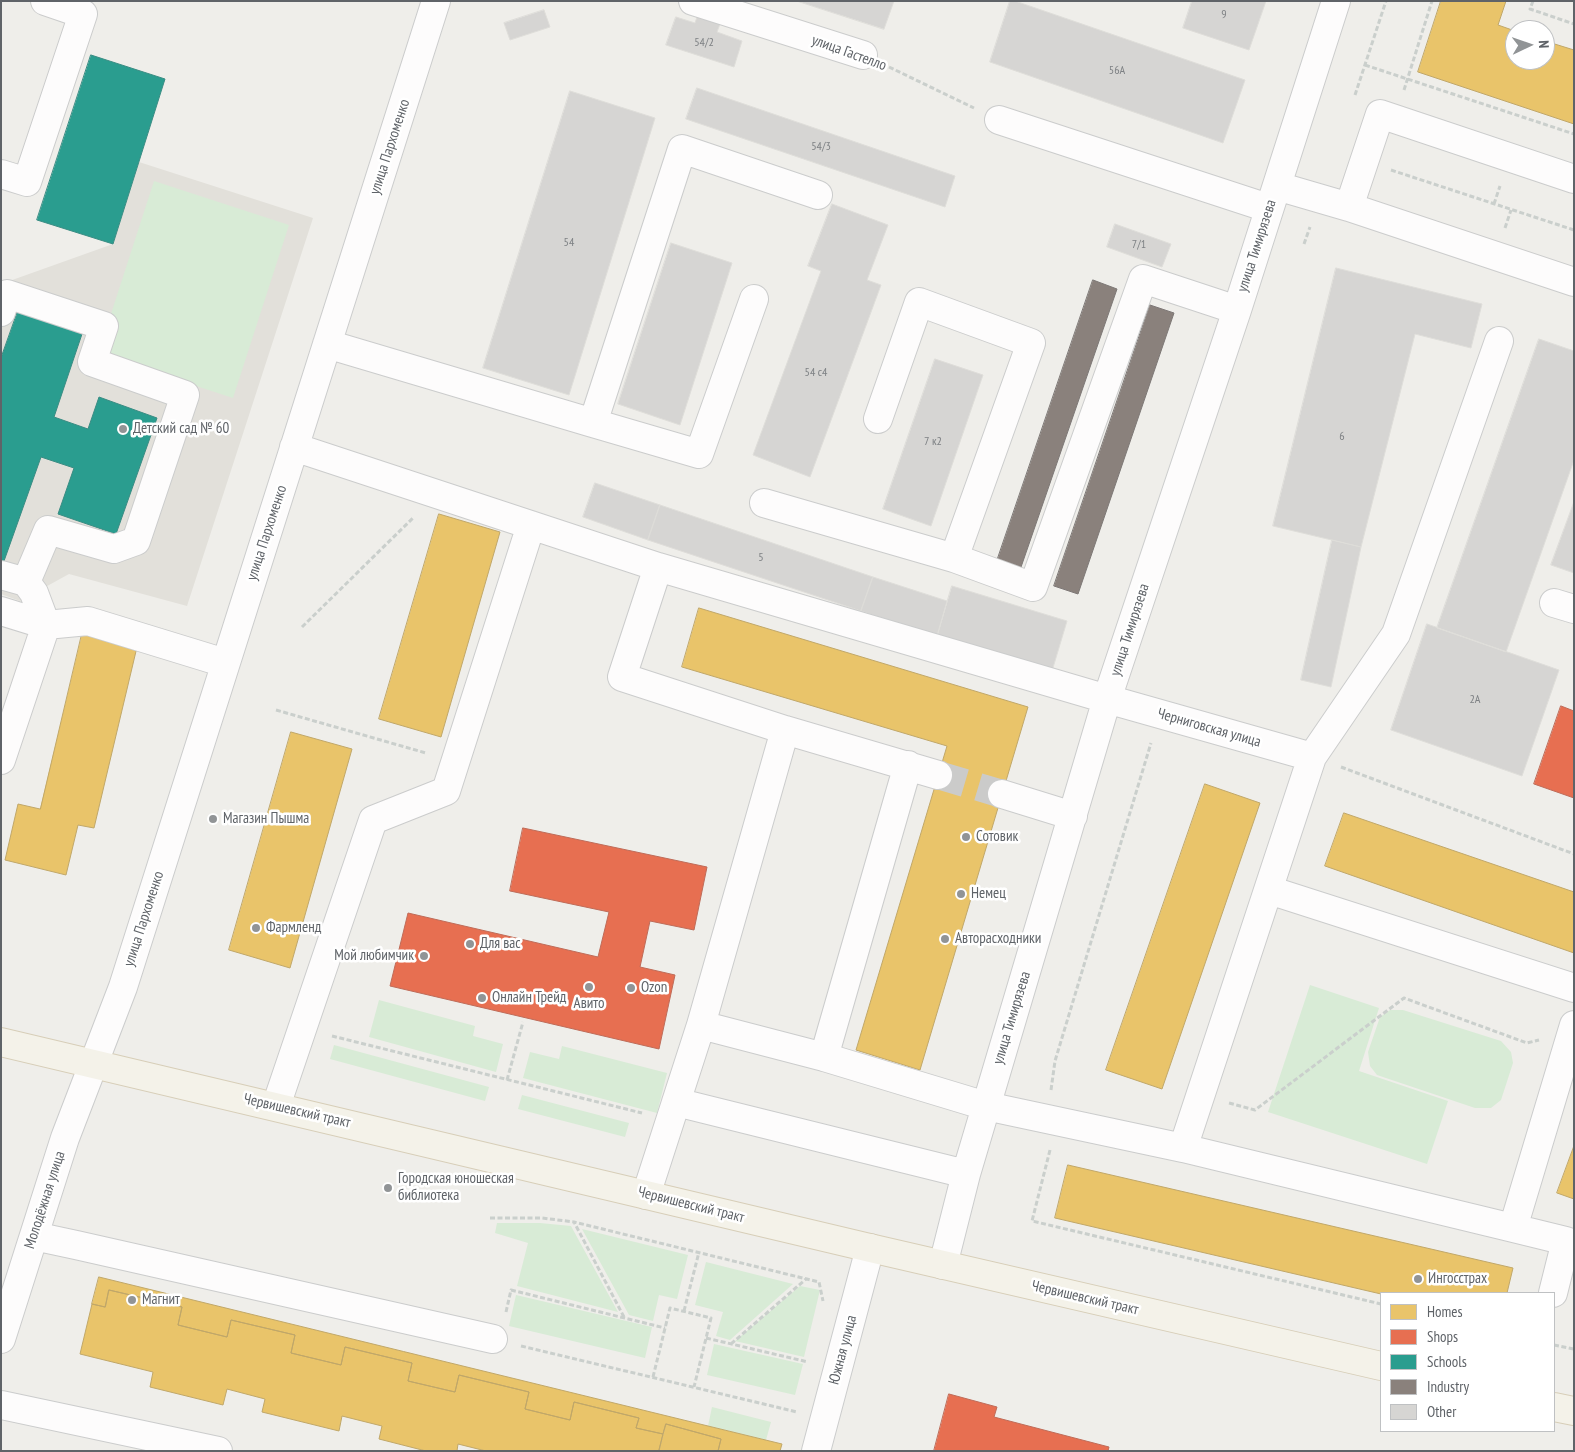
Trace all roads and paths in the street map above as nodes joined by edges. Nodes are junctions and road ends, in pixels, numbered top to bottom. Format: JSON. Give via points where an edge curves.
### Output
{"nodes":[{"id":1,"x":45,"y":1,"type":"edge"},
{"id":2,"x":436,"y":1,"type":"edge"},
{"id":3,"x":693,"y":1,"type":"edge"},
{"id":4,"x":1336,"y":1,"type":"edge"},
{"id":5,"x":1533,"y":1,"type":"edge"},
{"id":6,"x":1574,"y":24,"type":"edge"},
{"id":7,"x":863,"y":55,"type":"joint"},
{"id":8,"x":1365,"y":65,"type":"dead end"},
{"id":9,"x":999,"y":120,"type":"joint"},
{"id":10,"x":1574,"y":134,"type":"edge"},
{"id":11,"x":1,"y":174,"type":"edge"},
{"id":12,"x":1574,"y":179,"type":"edge"},
{"id":13,"x":818,"y":195,"type":"dead end"},
{"id":14,"x":1273,"y":197,"type":"junction"},
{"id":15,"x":1349,"y":207,"type":"junction"},
{"id":16,"x":1574,"y":282,"type":"edge"},
{"id":17,"x":754,"y":299,"type":"dead end"},
{"id":18,"x":1236,"y":310,"type":"junction"},
{"id":19,"x":1,"y":312,"type":"edge"},
{"id":20,"x":1499,"y":341,"type":"dead end"},
{"id":21,"x":327,"y":344,"type":"junction"},
{"id":22,"x":878,"y":419,"type":"dead end"},
{"id":23,"x":593,"y":423,"type":"junction"},
{"id":24,"x":294,"y":447,"type":"junction"},
{"id":25,"x":437,"y":494,"type":"junction"},
{"id":26,"x":764,"y":503,"type":"dead end"},
{"id":27,"x":531,"y":525,"type":"junction"},
{"id":28,"x":954,"y":558,"type":"junction"},
{"id":29,"x":658,"y":567,"type":"junction"},
{"id":30,"x":14,"y":578,"type":"edge"},
{"id":31,"x":1,"y":611,"type":"edge"},
{"id":32,"x":46,"y":625,"type":"junction"},
{"id":33,"x":302,"y":627,"type":"dead end"},
{"id":34,"x":225,"y":663,"type":"junction"},
{"id":35,"x":1107,"y":699,"type":"junction"},
{"id":36,"x":276,"y":710,"type":"dead end"},
{"id":37,"x":1160,"y":714,"type":"junction"},
{"id":38,"x":785,"y":730,"type":"junction"},
{"id":39,"x":1312,"y":757,"type":"junction"},
{"id":40,"x":1,"y":760,"type":"edge"},
{"id":41,"x":455,"y":762,"type":"junction"},
{"id":42,"x":908,"y":766,"type":"junction"},
{"id":43,"x":938,"y":774,"type":"tunnel mouth"},
{"id":44,"x":1002,"y":794,"type":"tunnel mouth"},
{"id":45,"x":1072,"y":816,"type":"junction"},
{"id":46,"x":1574,"y":854,"type":"edge"},
{"id":47,"x":1268,"y":890,"type":"junction"},
{"id":48,"x":1574,"y":988,"type":"edge"},
{"id":49,"x":523,"y":1022,"type":"dead end"},
{"id":50,"x":701,"y":1025,"type":"junction"},
{"id":51,"x":302,"y":1029,"type":"junction"},
{"id":52,"x":1572,"y":1029,"type":"edge"},
{"id":53,"x":1,"y":1042,"type":"edge"},
{"id":54,"x":824,"y":1057,"type":"junction"},
{"id":55,"x":94,"y":1063,"type":"junction"},
{"id":56,"x":507,"y":1080,"type":"junction"},
{"id":57,"x":1200,"y":1095,"type":"junction"},
{"id":58,"x":276,"y":1106,"type":"junction"},
{"id":59,"x":986,"y":1106,"type":"junction"},
{"id":60,"x":673,"y":1111,"type":"junction"},
{"id":61,"x":1057,"y":1121,"type":"junction"},
{"id":62,"x":1182,"y":1148,"type":"junction"},
{"id":63,"x":966,"y":1174,"type":"junction"},
{"id":64,"x":646,"y":1194,"type":"junction"},
{"id":65,"x":490,"y":1218,"type":"dead end"},
{"id":66,"x":574,"y":1222,"type":"junction"},
{"id":67,"x":1513,"y":1228,"type":"junction"},
{"id":68,"x":34,"y":1236,"type":"junction"},
{"id":69,"x":870,"y":1248,"type":"junction"},
{"id":70,"x":698,"y":1252,"type":"junction"},
{"id":71,"x":943,"y":1265,"type":"junction"},
{"id":72,"x":806,"y":1279,"type":"junction"},
{"id":73,"x":1553,"y":1292,"type":"edge"},
{"id":74,"x":1380,"y":1304,"type":"edge"},
{"id":75,"x":821,"y":1309,"type":"dead end"},
{"id":76,"x":684,"y":1311,"type":"junction"},
{"id":77,"x":624,"y":1317,"type":"junction"},
{"id":78,"x":665,"y":1328,"type":"junction"},
{"id":79,"x":706,"y":1338,"type":"junction"},
{"id":80,"x":1,"y":1339,"type":"edge"},
{"id":81,"x":496,"y":1340,"type":"junction"},
{"id":82,"x":731,"y":1344,"type":"junction"},
{"id":83,"x":1555,"y":1345,"type":"edge"},
{"id":84,"x":1574,"y":1349,"type":"edge"},
{"id":85,"x":811,"y":1353,"type":"dead end"},
{"id":86,"x":808,"y":1362,"type":"junction"},
{"id":87,"x":1380,"y":1366,"type":"edge"},
{"id":88,"x":807,"y":1371,"type":"dead end"},
{"id":89,"x":653,"y":1377,"type":"junction"},
{"id":90,"x":694,"y":1387,"type":"junction"},
{"id":91,"x":799,"y":1403,"type":"dead end"},
{"id":92,"x":1,"y":1405,"type":"edge"},
{"id":93,"x":1555,"y":1407,"type":"edge"},
{"id":94,"x":1574,"y":1411,"type":"edge"},
{"id":95,"x":218,"y":1451,"type":"edge"},
{"id":96,"x":816,"y":1451,"type":"edge"}],
"edges":[{"from":1,"to":11,"type":"street","via":[[83,14],[27,182]]},
{"from":2,"to":21,"type":"street","name":"улица Пархоменко"},
{"from":3,"to":7,"type":"street","name":"улица Гастелло"},
{"from":4,"to":14,"type":"street","name":"улица Тимирязева"},
{"from":5,"to":6,"type":"path","via":[[1530,9]]},
{"from":7,"to":9,"type":"path","name":"улица Гастелло"},
{"from":8,"to":10,"type":"path"},
{"from":9,"to":14,"type":"street"},
{"from":12,"to":15,"type":"street","via":[[1380,114]]},
{"from":13,"to":23,"type":"street","via":[[682,149]]},
{"from":14,"to":15,"type":"street"},
{"from":14,"to":18,"type":"street","name":"улица Тимирязева"},
{"from":15,"to":16,"type":"street"},
{"from":17,"to":23,"type":"street","via":[[699,454]]},
{"from":18,"to":28,"type":"street","via":[[1143,279],[1033,587]]},
{"from":18,"to":35,"type":"street","name":"улица Тимирязева"},
{"from":19,"to":30,"type":"street","via":[[7,294],[104,326],[92,362],[185,395],[136,541],[114,550],[48,530]]},
{"from":20,"to":39,"type":"street","via":[[1396,634]]},
{"from":21,"to":23,"type":"street"},
{"from":21,"to":24,"type":"street","name":"улица Пархоменко"},
{"from":22,"to":28,"type":"street","via":[[919,302],[1031,343]]},
{"from":24,"to":25,"type":"street","name":"Черниговская улица"},
{"from":24,"to":34,"type":"street","name":"улица Пархоменко"},
{"from":25,"to":27,"type":"street","name":"Черниговская улица"},
{"from":25,"to":33,"type":"path"},
{"from":26,"to":28,"type":"street"},
{"from":27,"to":29,"type":"street","name":"Черниговская улица"},
{"from":27,"to":41,"type":"street"},
{"from":29,"to":35,"type":"street","name":"Черниговская улица"},
{"from":29,"to":38,"type":"street","via":[[622,677]]},
{"from":30,"to":32,"type":"street","via":[[34,594]]},
{"from":31,"to":32,"type":"street"},
{"from":32,"to":34,"type":"street","via":[[88,621]]},
{"from":32,"to":40,"type":"street"},
{"from":34,"to":55,"type":"street","name":"улица Пархоменко","via":[[122,986]]},
{"from":35,"to":37,"type":"street","name":"Черниговская улица"},
{"from":35,"to":45,"type":"street","name":"улица Тимирязева"},
{"from":36,"to":41,"type":"path"},
{"from":37,"to":39,"type":"street","name":"Черниговская улица"},
{"from":37,"to":61,"type":"path","via":[[1055,1061],[1051,1089]]},
{"from":38,"to":42,"type":"street"},
{"from":38,"to":50,"type":"street"},
{"from":39,"to":46,"type":"path"},
{"from":39,"to":47,"type":"street"},
{"from":41,"to":51,"type":"street","via":[[446,791],[373,820]]},
{"from":42,"to":43,"type":"street"},
{"from":42,"to":54,"type":"street"},
{"from":44,"to":45,"type":"street"},
{"from":45,"to":59,"type":"street","name":"улица Тимирязева"},
{"from":47,"to":48,"type":"street"},
{"from":47,"to":57,"type":"street"},
{"from":49,"to":56,"type":"path"},
{"from":50,"to":54,"type":"street"},
{"from":50,"to":60,"type":"street"},
{"from":51,"to":56,"type":"path"},
{"from":51,"to":58,"type":"street"},
{"from":52,"to":57,"type":"path","via":[[1527,1043],[1404,998],[1255,1110]]},
{"from":52,"to":67,"type":"street"},
{"from":53,"to":55,"type":"main road","name":"Червишевский тракт"},
{"from":54,"to":59,"type":"street"},
{"from":55,"to":58,"type":"main road","name":"Червишевский тракт"},
{"from":55,"to":68,"type":"street","name":"Молодёжная улица","via":[[65,1138]]},
{"from":56,"to":60,"type":"path"},
{"from":57,"to":62,"type":"street"},
{"from":58,"to":64,"type":"main road","name":"Червишевский тракт"},
{"from":59,"to":61,"type":"street"},
{"from":59,"to":63,"type":"street","name":"улица Тимирязева"},
{"from":60,"to":63,"type":"street"},
{"from":60,"to":64,"type":"street"},
{"from":61,"to":62,"type":"street"},
{"from":61,"to":74,"type":"path","via":[[1032,1221]]},
{"from":62,"to":67,"type":"street"},
{"from":63,"to":71,"type":"street","name":"улица Тимирязева"},
{"from":64,"to":69,"type":"main road","name":"Червишевский тракт"},
{"from":65,"to":66,"type":"path"},
{"from":66,"to":70,"type":"path"},
{"from":66,"to":77,"type":"path"},
{"from":67,"to":73,"type":"street","via":[[1566,1241]]},
{"from":68,"to":80,"type":"street","name":"Молодёжная улица"},
{"from":68,"to":81,"type":"street"},
{"from":69,"to":71,"type":"main road","name":"Червишевский тракт"},
{"from":69,"to":96,"type":"street","name":"Южная улица"},
{"from":70,"to":72,"type":"path"},
{"from":70,"to":76,"type":"path"},
{"from":71,"to":87,"type":"main road","name":"Червишевский тракт"},
{"from":72,"to":75,"type":"path","via":[[819,1282],[823,1300]]},
{"from":72,"to":82,"type":"path"},
{"from":76,"to":78,"type":"path","via":[[670,1308]]},
{"from":76,"to":79,"type":"path","via":[[712,1318]]},
{"from":77,"to":78,"type":"path"},
{"from":77,"to":81,"type":"path","via":[[511,1290]]},
{"from":78,"to":89,"type":"path"},
{"from":79,"to":82,"type":"path"},
{"from":79,"to":90,"type":"path"},
{"from":81,"to":89,"type":"path"},
{"from":82,"to":86,"type":"path"},
{"from":83,"to":84,"type":"path"},
{"from":85,"to":86,"type":"path"},
{"from":86,"to":88,"type":"path"},
{"from":89,"to":90,"type":"path"},
{"from":90,"to":91,"type":"path","via":[[797,1412]]},
{"from":92,"to":95,"type":"street"},
{"from":93,"to":94,"type":"main road"}]}
